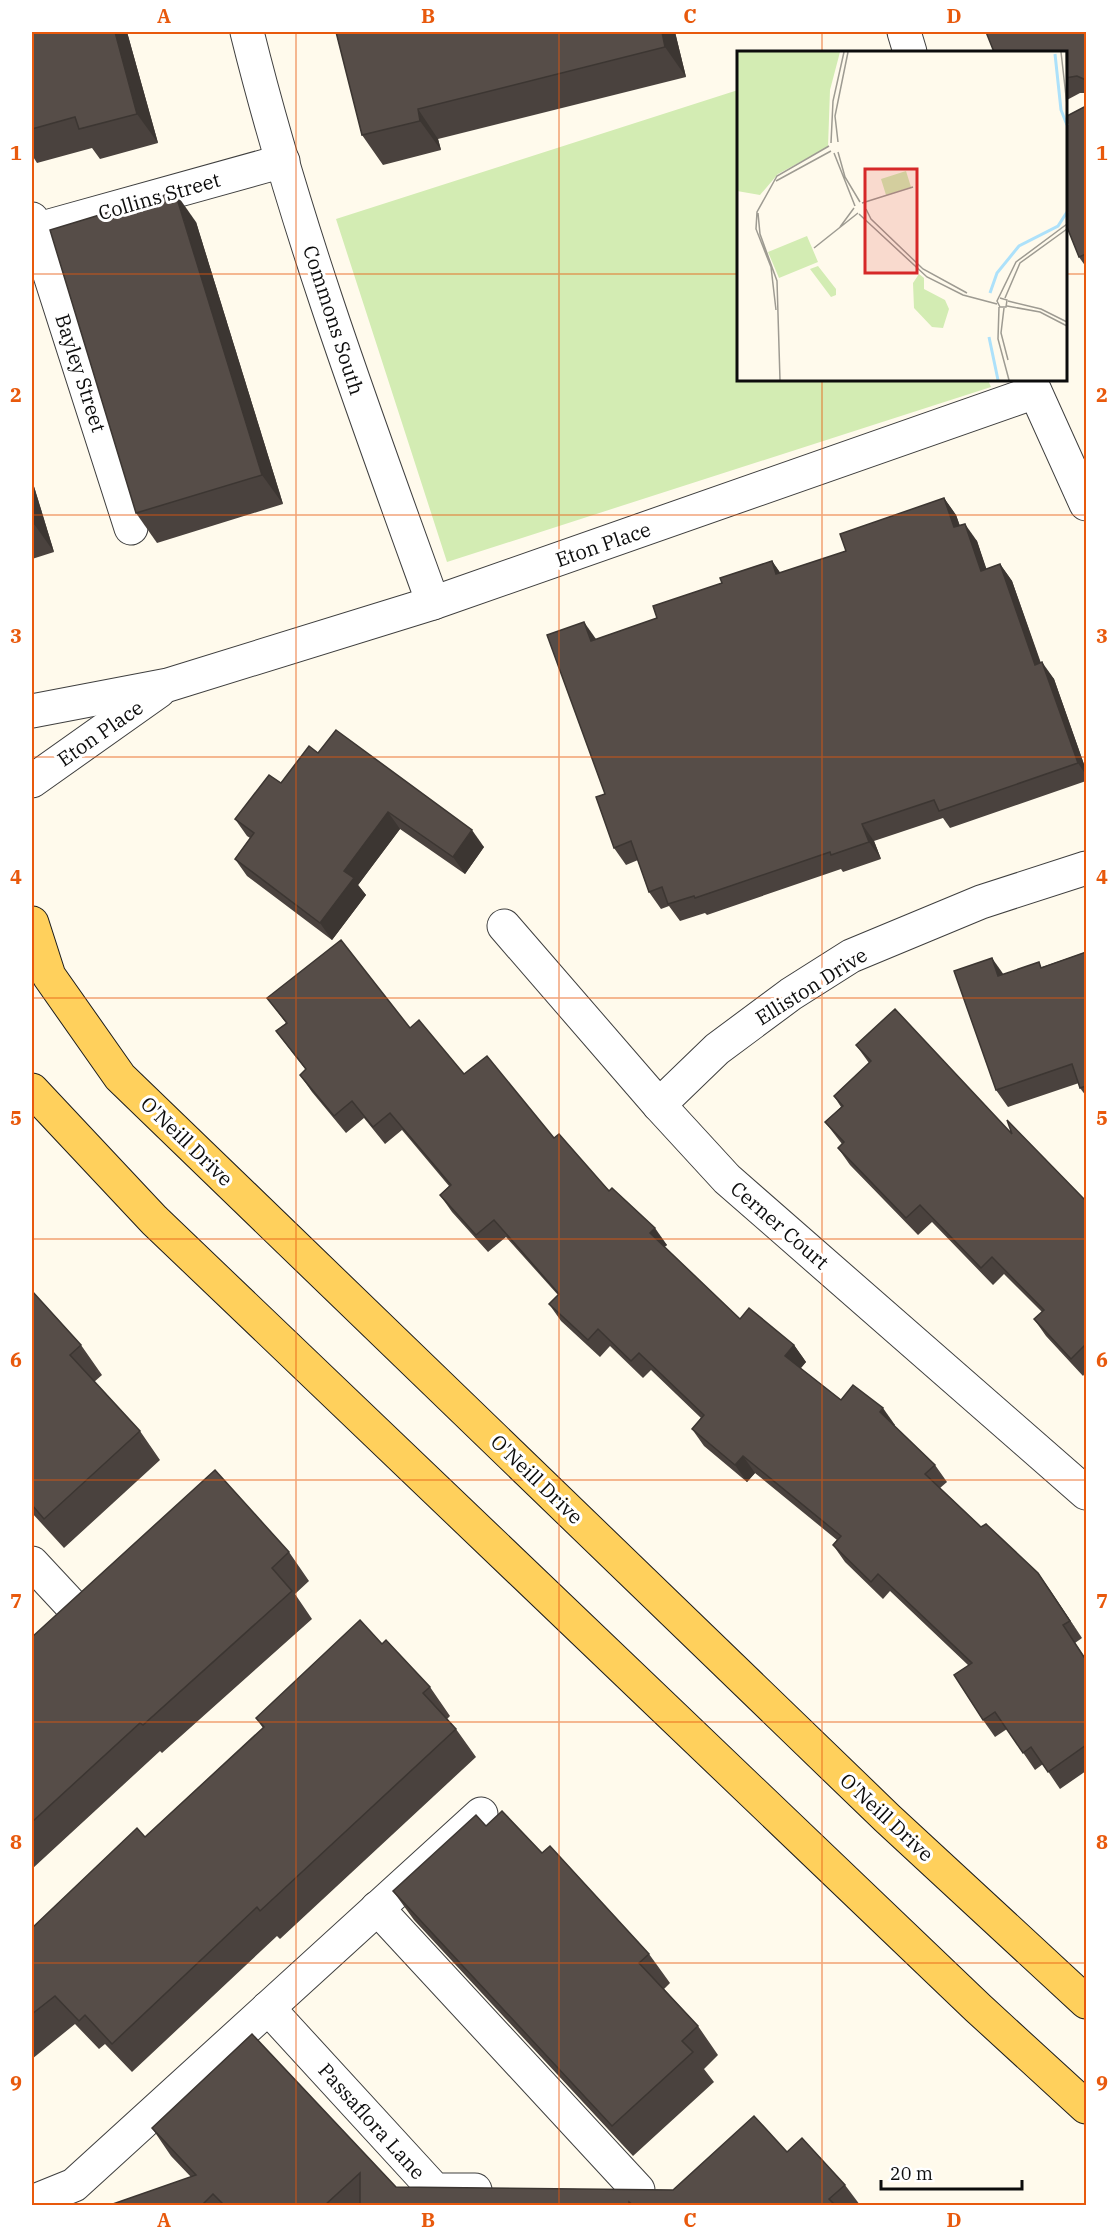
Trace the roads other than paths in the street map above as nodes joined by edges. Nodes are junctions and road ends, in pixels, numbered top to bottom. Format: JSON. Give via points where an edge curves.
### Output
{"nodes":[{"id":1,"x":904,"y":32,"type":"edge"},
{"id":2,"x":254,"y":33,"type":"edge"},
{"id":3,"x":910,"y":51,"type":"edge"},
{"id":4,"x":283,"y":161,"type":"junction"},
{"id":5,"x":33,"y":225,"type":"edge"},
{"id":6,"x":1032,"y":386,"type":"edge"},
{"id":7,"x":1086,"y":504,"type":"edge"},
{"id":8,"x":131,"y":528,"type":"edge"},
{"id":9,"x":433,"y":603,"type":"junction"},
{"id":10,"x":168,"y":685,"type":"junction"},
{"id":11,"x":32,"y":711,"type":"edge"},
{"id":12,"x":32,"y":781,"type":"edge"},
{"id":13,"x":1086,"y":868,"type":"edge"},
{"id":14,"x":32,"y":923,"type":"edge"},
{"id":15,"x":504,"y":926,"type":"dead end"},
{"id":16,"x":32,"y":1090,"type":"edge"},
{"id":17,"x":659,"y":1105,"type":"junction"},
{"id":18,"x":1086,"y":1493,"type":"edge"},
{"id":19,"x":32,"y":1563,"type":"edge"},
{"id":20,"x":99,"y":1584,"type":"edge"},
{"id":21,"x":73,"y":1607,"type":"junction"},
{"id":22,"x":48,"y":1629,"type":"edge"},
{"id":23,"x":480,"y":1814,"type":"dead end"},
{"id":24,"x":377,"y":1908,"type":"junction"},
{"id":25,"x":1086,"y":2002,"type":"edge"},
{"id":26,"x":268,"y":2008,"type":"junction"},
{"id":27,"x":1086,"y":2108,"type":"edge"},
{"id":28,"x":507,"y":2190,"type":"edge"},
{"id":29,"x":602,"y":2190,"type":"edge"},
{"id":30,"x":638,"y":2190,"type":"junction"},
{"id":31,"x":672,"y":2190,"type":"edge"},
{"id":32,"x":32,"y":2202,"type":"edge"}],
"edges":[{"from":1,"to":3,"type":"street"},
{"from":2,"to":4,"type":"street","name":"Commons South"},
{"from":4,"to":5,"type":"street","name":"Collins Street"},
{"from":4,"to":9,"type":"street","name":"Commons South","via":[[351,376]]},
{"from":5,"to":8,"type":"street","name":"Bayley Street"},
{"from":6,"to":7,"type":"street"},
{"from":6,"to":9,"type":"street","name":"Eton Place"},
{"from":9,"to":10,"type":"street","name":"Eton Place"},
{"from":10,"to":11,"type":"street","name":"Eton Place"},
{"from":10,"to":12,"type":"street","name":"Eton Place"},
{"from":13,"to":17,"type":"street","name":"Elliston Drive","via":[[981,902],[850,956],[717,1049]]},
{"from":14,"to":25,"type":"main road","name":"O'Neill Drive","via":[[49,976],[120,1077],[887,1818]]},
{"from":15,"to":17,"type":"street","name":"Cerner Court"},
{"from":16,"to":27,"type":"main road","via":[[162,1228]]},
{"from":17,"to":18,"type":"street","name":"Cerner Court","via":[[727,1179]]},
{"from":19,"to":21,"type":"street"},
{"from":20,"to":21,"type":"street"},
{"from":21,"to":22,"type":"street"},
{"from":23,"to":24,"type":"street"},
{"from":24,"to":26,"type":"street"},
{"from":24,"to":30,"type":"street"},
{"from":26,"to":28,"type":"street","name":"Passaflora Lane","via":[[435,2190]]},
{"from":26,"to":32,"type":"street","via":[[74,2185]]},
{"from":29,"to":30,"type":"street"},
{"from":30,"to":31,"type":"street"}]}
